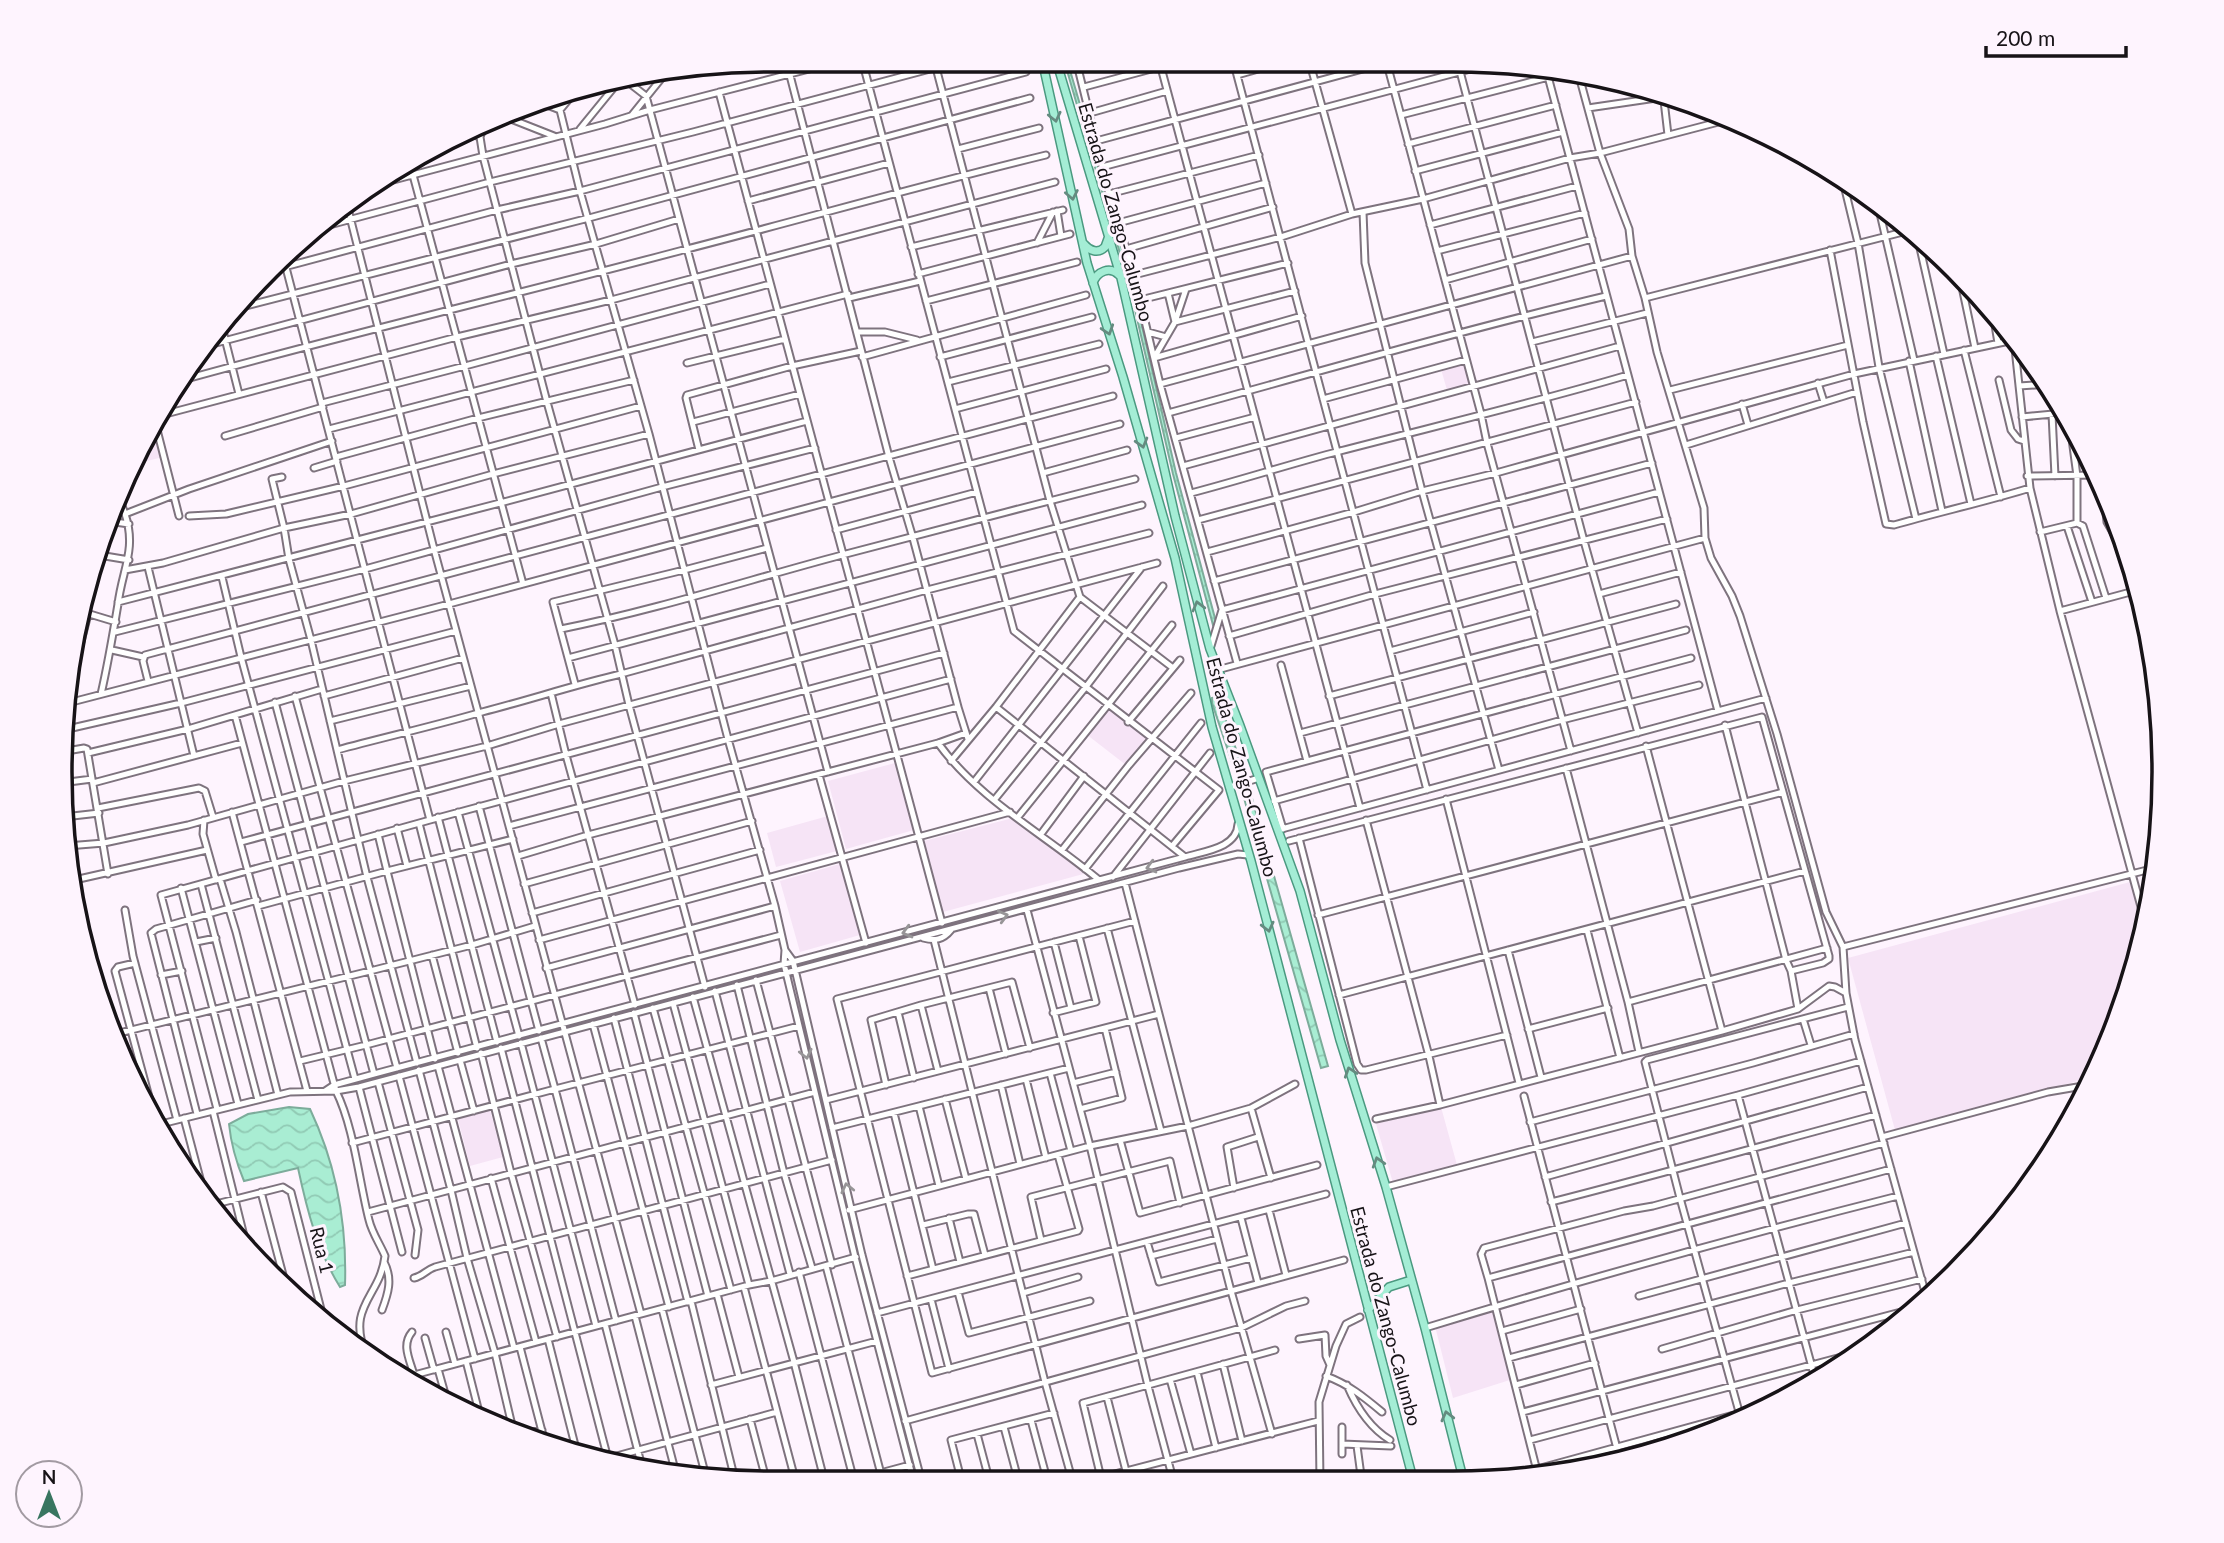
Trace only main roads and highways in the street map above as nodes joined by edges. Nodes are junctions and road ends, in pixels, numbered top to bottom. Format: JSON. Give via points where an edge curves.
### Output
{"nodes":[{"id":1,"x":1045,"y":72,"type":"edge"},
{"id":2,"x":1060,"y":72,"type":"edge"},
{"id":3,"x":1109,"y":234,"type":"junction"},
{"id":4,"x":1082,"y":240,"type":"junction"},
{"id":5,"x":1121,"y":278,"type":"junction"},
{"id":6,"x":1093,"y":283,"type":"junction"},
{"id":7,"x":1411,"y":1280,"type":"junction"},
{"id":8,"x":1367,"y":1310,"type":"junction"},
{"id":9,"x":1411,"y":1471,"type":"edge"},
{"id":10,"x":1461,"y":1471,"type":"edge"}],
"edges":[{"from":1,"to":4,"type":"main road","name":"Estrada do Zango-Calumbo","one_way":true},
{"from":2,"to":3,"type":"main road","name":"Estrada do Zango-Calumbo"},
{"from":3,"to":4,"type":"main road","via":[[1099,251],[1091,250]]},
{"from":3,"to":5,"type":"main road","name":"Estrada do Zango-Calumbo"},
{"from":4,"to":6,"type":"main road","name":"Estrada do Zango-Calumbo"},
{"from":5,"to":6,"type":"main road","via":[[1109,270],[1096,275]]},
{"from":7,"to":5,"type":"main road","name":"Estrada do Zango-Calumbo","one_way":true,"via":[[1300,891],[1210,649]]},
{"from":6,"to":8,"type":"main road","name":"Estrada do Zango-Calumbo","one_way":true,"via":[[1172,550],[1209,718],[1251,861]]},
{"from":7,"to":8,"type":"main road","via":[[1389,1287]]},
{"from":10,"to":7,"type":"main road","name":"Estrada do Zango-Calumbo","one_way":true},
{"from":8,"to":9,"type":"main road","name":"Estrada do Zango-Calumbo"}]}
